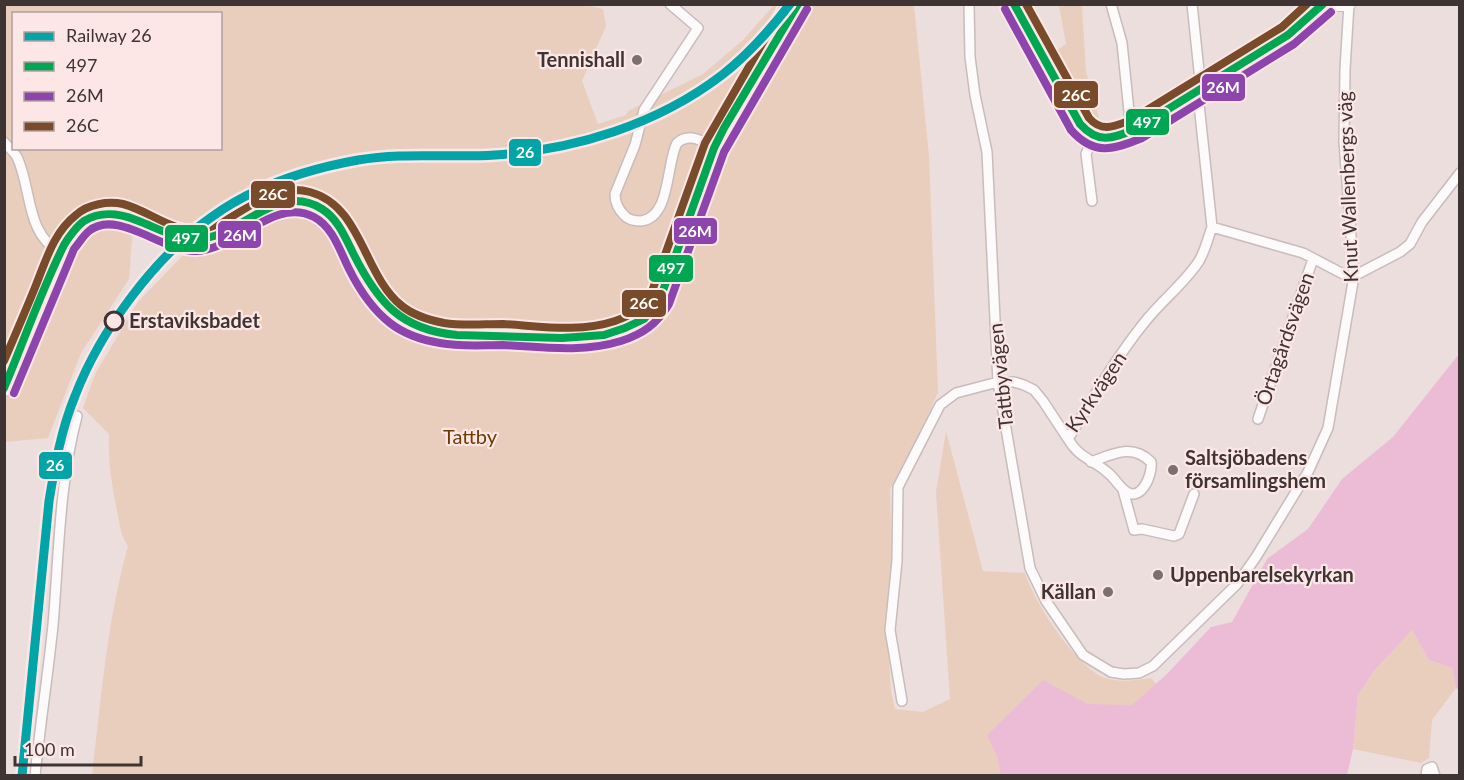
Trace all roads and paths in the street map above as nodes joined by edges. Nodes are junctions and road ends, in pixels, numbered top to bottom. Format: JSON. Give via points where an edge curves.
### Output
{"nodes":[{"id":1,"x":670,"y":4,"type":"edge"},
{"id":2,"x":798,"y":4,"type":"edge"},
{"id":3,"x":969,"y":4,"type":"edge"},
{"id":4,"x":1014,"y":4,"type":"edge"},
{"id":5,"x":1111,"y":4,"type":"edge"},
{"id":6,"x":1192,"y":4,"type":"edge"},
{"id":7,"x":1324,"y":4,"type":"edge"},
{"id":8,"x":1338,"y":4,"type":"edge"},
{"id":9,"x":1348,"y":4,"type":"edge"},
{"id":10,"x":1201,"y":90,"type":"junction"},
{"id":11,"x":1131,"y":131,"type":"junction"},
{"id":12,"x":1094,"y":135,"type":"junction"},
{"id":13,"x":4,"y":142,"type":"edge"},
{"id":14,"x":714,"y":148,"type":"junction"},
{"id":15,"x":1460,"y":173,"type":"edge"},
{"id":16,"x":1092,"y":201,"type":"dead end"},
{"id":17,"x":1212,"y":226,"type":"junction"},
{"id":18,"x":61,"y":253,"type":"junction"},
{"id":19,"x":1313,"y":259,"type":"junction"},
{"id":20,"x":1354,"y":276,"type":"junction"},
{"id":21,"x":998,"y":382,"type":"junction"},
{"id":22,"x":4,"y":389,"type":"edge"},
{"id":23,"x":77,"y":416,"type":"dead end"},
{"id":24,"x":1258,"y":419,"type":"dead end"},
{"id":25,"x":1068,"y":439,"type":"junction"},
{"id":26,"x":1091,"y":462,"type":"junction"},
{"id":27,"x":1124,"y":490,"type":"junction"},
{"id":28,"x":1194,"y":494,"type":"dead end"},
{"id":29,"x":1152,"y":666,"type":"joint"},
{"id":30,"x":902,"y":701,"type":"dead end"},
{"id":31,"x":35,"y":776,"type":"edge"},
{"id":32,"x":1426,"y":776,"type":"edge"},
{"id":33,"x":1435,"y":776,"type":"edge"}],
"edges":[{"from":1,"to":14,"type":"street","via":[[698,28],[644,110],[615,194],[621,212],[636,220],[656,214],[677,143],[694,138]]},
{"from":2,"to":14,"type":"street"},
{"from":3,"to":21,"type":"street","name":"Tattbyvägen","via":[[970,57],[987,152]]},
{"from":4,"to":12,"type":"street","via":[[1080,124]]},
{"from":5,"to":11,"type":"street","via":[[1122,43]]},
{"from":6,"to":10,"type":"street","name":"Kyrkvägen"},
{"from":7,"to":10,"type":"street","via":[[1288,35]]},
{"from":8,"to":9,"type":"street"},
{"from":9,"to":20,"type":"street","name":"Knut Wallenbergs väg","via":[[1344,142]]},
{"from":10,"to":11,"type":"street"},
{"from":10,"to":17,"type":"street","name":"Kyrkvägen","via":[[1199,104]]},
{"from":11,"to":12,"type":"street","via":[[1114,138]]},
{"from":12,"to":16,"type":"street","via":[[1086,154]]},
{"from":13,"to":18,"type":"street","via":[[16,156],[41,236],[49,247]]},
{"from":14,"to":18,"type":"street","via":[[660,299],[647,318],[617,331],[567,339],[443,334],[419,327],[395,314],[372,289],[340,227],[321,208],[303,202],[267,209],[200,242],[183,240],[120,214],[101,215],[72,232]]},
{"from":15,"to":20,"type":"street","via":[[1410,244]]},
{"from":17,"to":19,"type":"street"},
{"from":17,"to":25,"type":"street","name":"Kyrkvägen","via":[[1200,260],[1143,324]]},
{"from":18,"to":22,"type":"street"},
{"from":19,"to":20,"type":"street"},
{"from":19,"to":24,"type":"street","name":"Örtagårdsvägen"},
{"from":20,"to":29,"type":"street","name":"Knut Wallenbergs väg","via":[[1330,418],[1316,456],[1237,584]]},
{"from":21,"to":25,"type":"street","name":"Kyrkvägen","via":[[1014,382],[1034,390]]},
{"from":21,"to":29,"type":"street","name":"Tattbyvägen","via":[[1024,542],[1030,568],[1046,602],[1072,642],[1096,665],[1124,674],[1139,673]]},
{"from":21,"to":30,"type":"street","name":"Kyrkvägen","via":[[956,393],[940,405],[898,487],[897,561],[890,630]]},
{"from":23,"to":31,"type":"street","via":[[67,464]]},
{"from":25,"to":26,"type":"street"},
{"from":26,"to":27,"type":"street","via":[[1109,473]]},
{"from":26,"to":27,"type":"street","via":[[1123,451],[1144,454],[1151,462],[1144,488],[1131,494]]},
{"from":27,"to":28,"type":"street","via":[[1134,530],[1174,536],[1179,534]]},
{"from":32,"to":33,"type":"street","via":[[1427,769],[1432,767]]}]}
